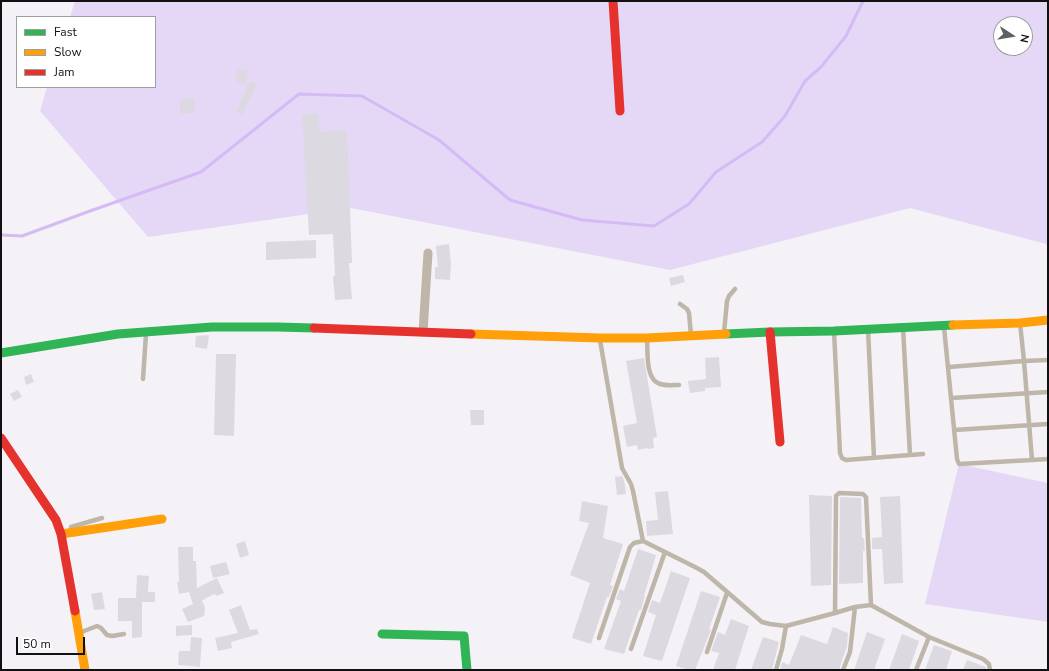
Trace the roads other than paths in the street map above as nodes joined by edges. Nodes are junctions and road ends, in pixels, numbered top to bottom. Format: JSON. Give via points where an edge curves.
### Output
{"nodes":[{"id":1,"x":613,"y":1,"type":"edge"},
{"id":2,"x":620,"y":111,"type":"dead end"},
{"id":3,"x":428,"y":254,"type":"dead end"},
{"id":4,"x":735,"y":289,"type":"dead end"},
{"id":5,"x":680,"y":304,"type":"dead end"},
{"id":6,"x":1048,"y":320,"type":"edge"},
{"id":7,"x":1020,"y":323,"type":"junction"},
{"id":8,"x":944,"y":326,"type":"junction"},
{"id":9,"x":902,"y":327,"type":"junction"},
{"id":10,"x":868,"y":329,"type":"junction"},
{"id":11,"x":834,"y":331,"type":"junction"},
{"id":12,"x":146,"y":332,"type":"junction"},
{"id":13,"x":423,"y":332,"type":"junction"},
{"id":14,"x":770,"y":332,"type":"junction"},
{"id":15,"x":723,"y":335,"type":"junction"},
{"id":16,"x":691,"y":336,"type":"junction"},
{"id":17,"x":600,"y":338,"type":"junction"},
{"id":18,"x":647,"y":338,"type":"junction"},
{"id":19,"x":1,"y":353,"type":"edge"},
{"id":20,"x":1048,"y":360,"type":"edge"},
{"id":21,"x":1024,"y":361,"type":"junction"},
{"id":22,"x":949,"y":367,"type":"junction"},
{"id":23,"x":143,"y":378,"type":"dead end"},
{"id":24,"x":679,"y":385,"type":"dead end"},
{"id":25,"x":1048,"y":392,"type":"edge"},
{"id":26,"x":1026,"y":393,"type":"junction"},
{"id":27,"x":951,"y":398,"type":"junction"},
{"id":28,"x":1048,"y":424,"type":"edge"},
{"id":29,"x":1029,"y":425,"type":"junction"},
{"id":30,"x":954,"y":430,"type":"junction"},
{"id":31,"x":1,"y":438,"type":"edge"},
{"id":32,"x":780,"y":442,"type":"dead end"},
{"id":33,"x":923,"y":454,"type":"dead end"},
{"id":34,"x":910,"y":455,"type":"junction"},
{"id":35,"x":874,"y":458,"type":"junction"},
{"id":36,"x":1048,"y":459,"type":"edge"},
{"id":37,"x":1032,"y":460,"type":"junction"},
{"id":38,"x":102,"y":518,"type":"dead end"},
{"id":39,"x":162,"y":518,"type":"dead end"},
{"id":40,"x":60,"y":532,"type":"junction"},
{"id":41,"x":643,"y":541,"type":"junction"},
{"id":42,"x":665,"y":552,"type":"junction"},
{"id":43,"x":727,"y":593,"type":"junction"},
{"id":44,"x":871,"y":605,"type":"junction"},
{"id":45,"x":855,"y":607,"type":"junction"},
{"id":46,"x":835,"y":613,"type":"junction"},
{"id":47,"x":786,"y":626,"type":"junction"},
{"id":48,"x":79,"y":633,"type":"junction"},
{"id":49,"x":124,"y":634,"type":"dead end"},
{"id":50,"x":382,"y":634,"type":"dead end"},
{"id":51,"x":929,"y":637,"type":"junction"},
{"id":52,"x":599,"y":638,"type":"dead end"},
{"id":53,"x":631,"y":649,"type":"dead end"},
{"id":54,"x":706,"y":652,"type":"dead end"},
{"id":55,"x":85,"y":670,"type":"edge"},
{"id":56,"x":467,"y":670,"type":"edge"},
{"id":57,"x":776,"y":670,"type":"edge"},
{"id":58,"x":843,"y":670,"type":"edge"},
{"id":59,"x":916,"y":670,"type":"edge"},
{"id":60,"x":990,"y":670,"type":"edge"}],
"edges":[{"from":1,"to":2,"type":"street"},
{"from":3,"to":13,"type":"street"},
{"from":4,"to":15,"type":"lane","via":[[727,301]]},
{"from":5,"to":16,"type":"lane","via":[[689,313]]},
{"from":6,"to":7,"type":"street"},
{"from":7,"to":8,"type":"street"},
{"from":7,"to":21,"type":"lane"},
{"from":8,"to":9,"type":"street"},
{"from":8,"to":22,"type":"lane"},
{"from":9,"to":10,"type":"street"},
{"from":9,"to":34,"type":"lane"},
{"from":10,"to":11,"type":"street"},
{"from":10,"to":35,"type":"lane"},
{"from":11,"to":14,"type":"street"},
{"from":11,"to":35,"type":"lane","via":[[840,453],[846,460]]},
{"from":12,"to":13,"type":"street","via":[[212,327]]},
{"from":12,"to":19,"type":"street","via":[[108,335]]},
{"from":12,"to":23,"type":"lane"},
{"from":13,"to":17,"type":"street"},
{"from":14,"to":15,"type":"street"},
{"from":14,"to":32,"type":"street"},
{"from":15,"to":16,"type":"street"},
{"from":16,"to":18,"type":"street"},
{"from":17,"to":18,"type":"street"},
{"from":17,"to":41,"type":"lane","via":[[622,468],[631,484]]},
{"from":18,"to":24,"type":"lane","via":[[649,373],[653,380],[660,385]]},
{"from":20,"to":21,"type":"lane"},
{"from":21,"to":22,"type":"lane"},
{"from":21,"to":26,"type":"lane"},
{"from":22,"to":27,"type":"lane"},
{"from":25,"to":26,"type":"lane"},
{"from":26,"to":27,"type":"lane"},
{"from":26,"to":29,"type":"lane"},
{"from":27,"to":30,"type":"lane"},
{"from":28,"to":29,"type":"lane"},
{"from":29,"to":30,"type":"lane"},
{"from":29,"to":37,"type":"lane"},
{"from":30,"to":37,"type":"lane","via":[[959,464]]},
{"from":31,"to":40,"type":"street","via":[[56,520]]},
{"from":33,"to":34,"type":"lane"},
{"from":34,"to":35,"type":"lane"},
{"from":36,"to":37,"type":"lane"},
{"from":38,"to":40,"type":"lane"},
{"from":39,"to":40,"type":"street"},
{"from":40,"to":48,"type":"street"},
{"from":41,"to":42,"type":"lane"},
{"from":41,"to":52,"type":"lane","via":[[634,542],[630,547]]},
{"from":42,"to":43,"type":"lane","via":[[704,572]]},
{"from":42,"to":53,"type":"lane"},
{"from":43,"to":47,"type":"lane","via":[[762,622]]},
{"from":43,"to":54,"type":"lane"},
{"from":44,"to":45,"type":"lane"},
{"from":44,"to":46,"type":"lane","via":[[866,497],[864,494],[839,493],[836,496]]},
{"from":44,"to":51,"type":"lane"},
{"from":45,"to":46,"type":"lane"},
{"from":45,"to":58,"type":"lane","via":[[850,652]]},
{"from":46,"to":47,"type":"lane"},
{"from":47,"to":57,"type":"lane"},
{"from":48,"to":49,"type":"lane","via":[[97,626],[107,635]]},
{"from":48,"to":55,"type":"street"},
{"from":50,"to":56,"type":"street","via":[[464,636]]},
{"from":51,"to":59,"type":"lane"},
{"from":51,"to":60,"type":"lane","via":[[983,659],[990,664]]}]}
